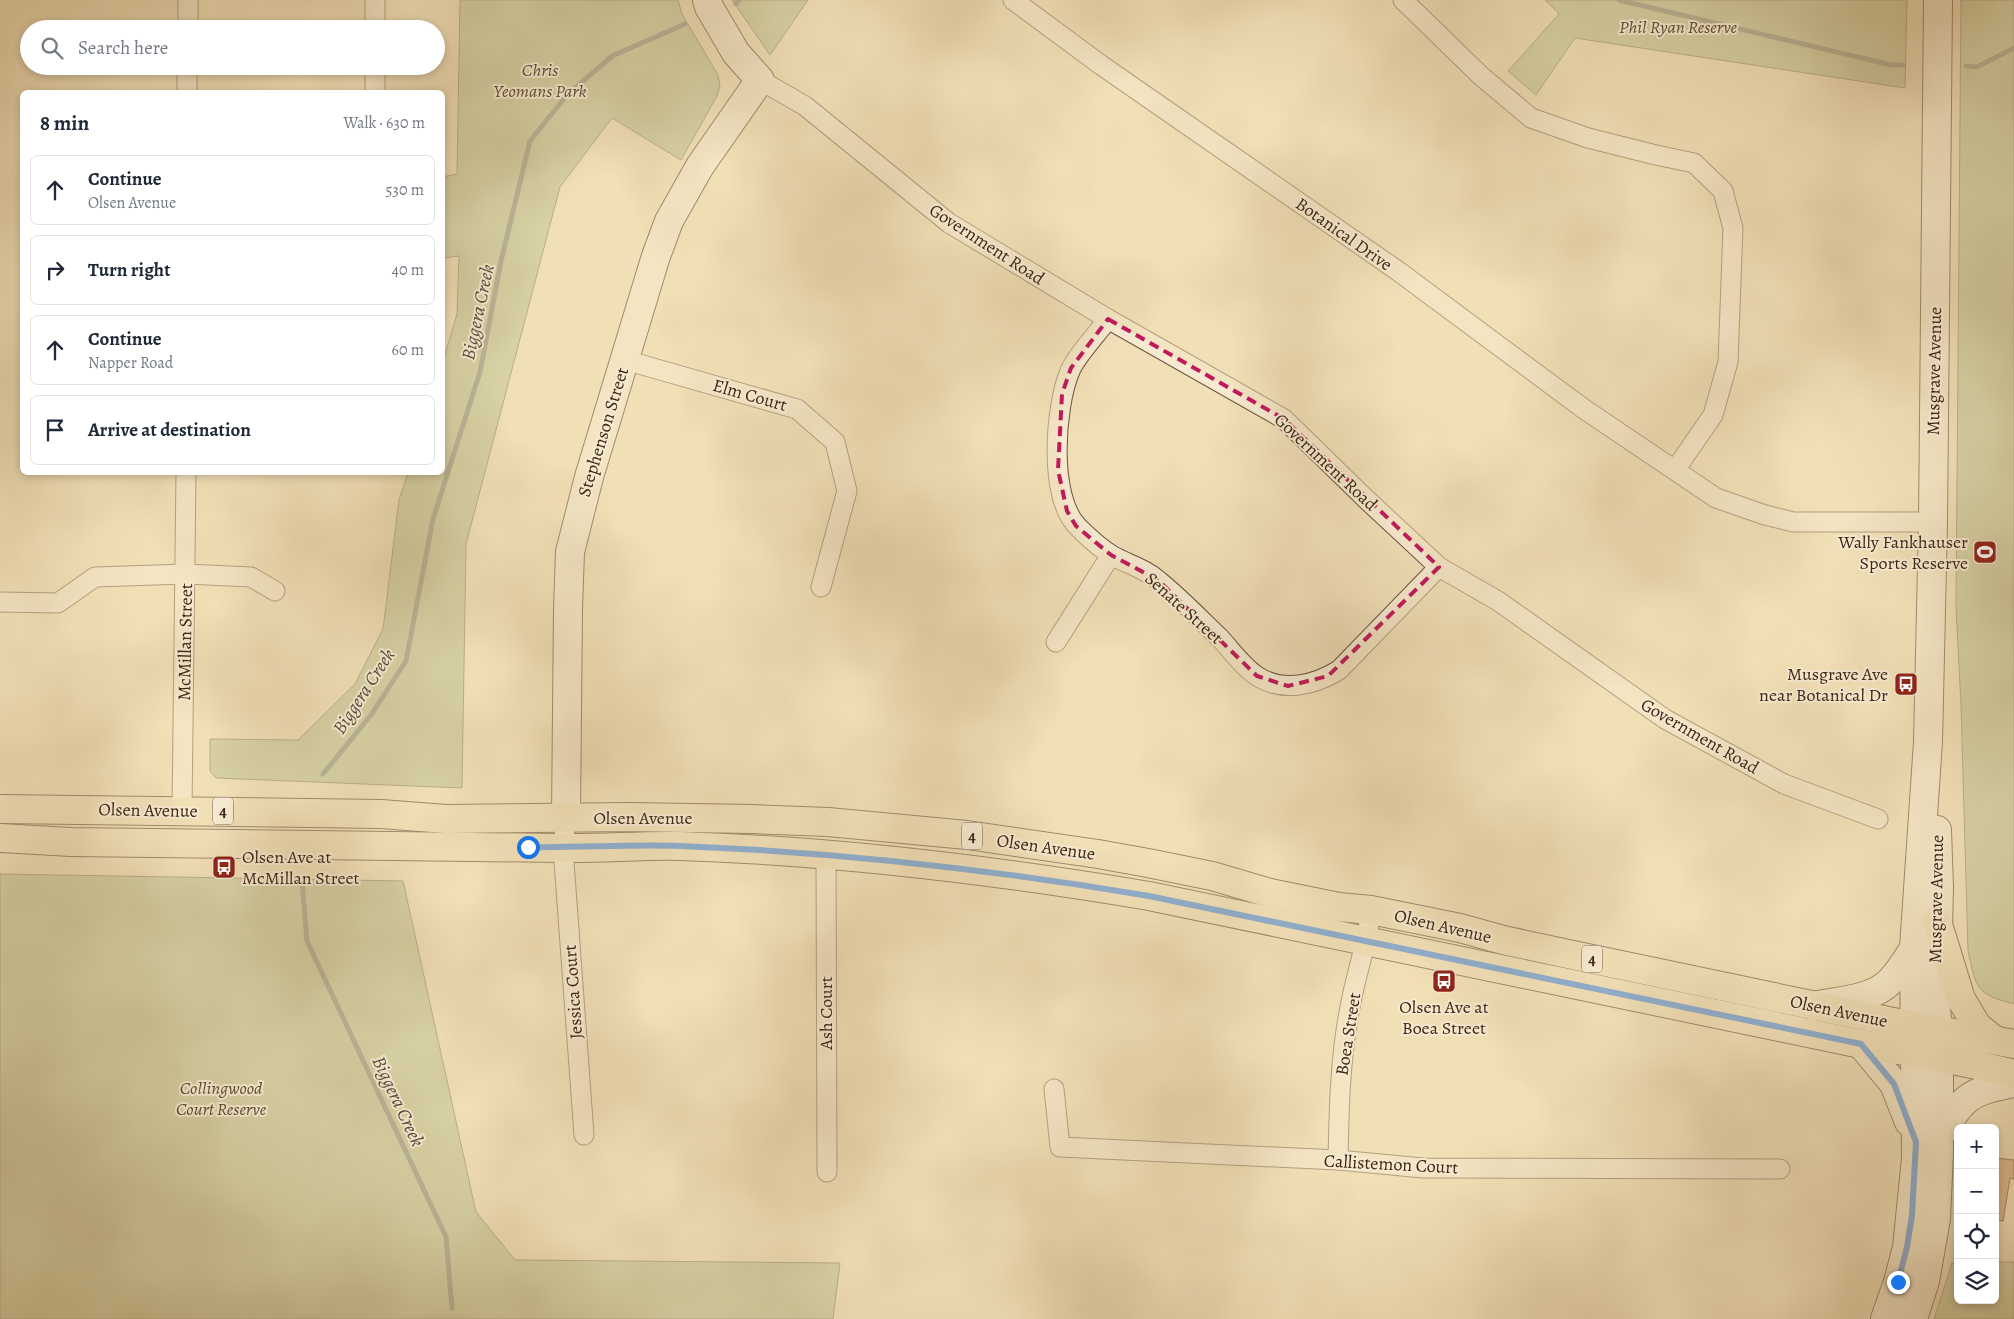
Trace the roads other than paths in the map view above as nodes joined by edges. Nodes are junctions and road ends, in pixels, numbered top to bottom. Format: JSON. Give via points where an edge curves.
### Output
{"nodes":[{"id":1,"x":188,"y":0,"type":"edge"},
{"id":2,"x":375,"y":0,"type":"edge"},
{"id":3,"x":707,"y":0,"type":"edge"},
{"id":4,"x":1013,"y":0,"type":"edge"},
{"id":5,"x":1403,"y":0,"type":"edge"},
{"id":6,"x":1938,"y":0,"type":"edge"},
{"id":7,"x":188,"y":20,"type":"edge"},
{"id":8,"x":375,"y":20,"type":"edge"},
{"id":9,"x":188,"y":75,"type":"edge"},
{"id":10,"x":375,"y":75,"type":"edge"},
{"id":11,"x":760,"y":80,"type":"junction"},
{"id":12,"x":187,"y":90,"type":"edge"},
{"id":13,"x":375,"y":90,"type":"edge"},
{"id":14,"x":1108,"y":319,"type":"junction"},
{"id":15,"x":625,"y":360,"type":"junction"},
{"id":16,"x":1675,"y":470,"type":"junction"},
{"id":17,"x":186,"y":475,"type":"edge"},
{"id":18,"x":1933,"y":522,"type":"junction"},
{"id":19,"x":1111,"y":555,"type":"junction"},
{"id":20,"x":1440,"y":567,"type":"junction"},
{"id":21,"x":186,"y":574,"type":"junction"},
{"id":22,"x":821,"y":586,"type":"dead end"},
{"id":23,"x":275,"y":590,"type":"dead end"},
{"id":24,"x":0,"y":602,"type":"edge"},
{"id":25,"x":1056,"y":642,"type":"dead end"},
{"id":26,"x":1928,"y":742,"type":"junction"},
{"id":27,"x":0,"y":809,"type":"edge"},
{"id":28,"x":182,"y":811,"type":"junction"},
{"id":29,"x":566,"y":817,"type":"junction"},
{"id":30,"x":1878,"y":819,"type":"dead end"},
{"id":31,"x":0,"y":838,"type":"edge"},
{"id":32,"x":563,"y":848,"type":"junction"},
{"id":33,"x":826,"y":854,"type":"junction"},
{"id":34,"x":1371,"y":910,"type":"junction"},
{"id":35,"x":1937,"y":921,"type":"junction"},
{"id":36,"x":1367,"y":941,"type":"junction"},
{"id":37,"x":1914,"y":948,"type":"junction"},
{"id":38,"x":1814,"y":1006,"type":"junction"},
{"id":39,"x":1926,"y":1027,"type":"junction"},
{"id":40,"x":2004,"y":1041,"type":"edge"},
{"id":41,"x":1861,"y":1044,"type":"junction"},
{"id":42,"x":1927,"y":1054,"type":"junction"},
{"id":43,"x":2014,"y":1074,"type":"edge"},
{"id":44,"x":2014,"y":1083,"type":"edge"},
{"id":45,"x":1054,"y":1090,"type":"dead end"},
{"id":46,"x":584,"y":1136,"type":"dead end"},
{"id":47,"x":1928,"y":1139,"type":"junction"},
{"id":48,"x":1338,"y":1160,"type":"junction"},
{"id":49,"x":1780,"y":1169,"type":"dead end"},
{"id":50,"x":827,"y":1172,"type":"dead end"},
{"id":51,"x":1885,"y":1319,"type":"edge"},
{"id":52,"x":1912,"y":1319,"type":"edge"}],
"edges":[{"from":1,"to":7,"type":"street"},
{"from":2,"to":8,"type":"street"},
{"from":3,"to":11,"type":"main road","name":"Government Road","via":[[736,53]]},
{"from":4,"to":16,"type":"street","name":"Botanical Drive","via":[[1101,66],[1398,271],[1584,409]]},
{"from":5,"to":16,"type":"street","via":[[1481,76],[1531,118],[1588,138],[1694,162],[1723,191],[1733,228],[1728,362],[1713,415]]},
{"from":6,"to":18,"type":"main road","name":"Musgrave Avenue"},
{"from":9,"to":12,"type":"street"},
{"from":10,"to":13,"type":"street"},
{"from":11,"to":14,"type":"street","name":"Government Road","via":[[805,106],[949,223]]},
{"from":11,"to":15,"type":"main road","name":"Stephenson Street","via":[[700,166],[669,221]]},
{"from":14,"to":19,"type":"street","name":"Senate Street","via":[[1071,368],[1062,394],[1058,418],[1058,470],[1067,510],[1076,526]]},
{"from":14,"to":20,"type":"street","name":"Government Road","via":[[1284,419]]},
{"from":15,"to":22,"type":"street","name":"Elm Court","via":[[797,409],[835,442],[847,491]]},
{"from":15,"to":29,"type":"main road","name":"Stephenson Street","via":[[588,477],[570,552]]},
{"from":16,"to":18,"type":"street","name":"Botanical Drive","via":[[1716,498],[1793,522]]},
{"from":17,"to":21,"type":"street","name":"McMillan Street"},
{"from":18,"to":26,"type":"main road","name":"Musgrave Avenue"},
{"from":19,"to":20,"type":"street","name":"Senate Street","via":[[1158,580],[1257,676],[1288,686],[1303,686],[1338,670]]},
{"from":19,"to":25,"type":"street"},
{"from":20,"to":30,"type":"street","name":"Government Road","via":[[1498,602],[1665,719],[1784,784]]},
{"from":21,"to":23,"type":"street","via":[[251,577]]},
{"from":21,"to":24,"type":"street","via":[[95,576],[58,603]]},
{"from":21,"to":28,"type":"street","name":"McMillan Street"},
{"from":26,"to":35,"type":"main road","name":"Musgrave Avenue","via":[[1938,843]]},
{"from":26,"to":37,"type":"main road","name":"Musgrave Avenue"},
{"from":27,"to":28,"type":"main road","name":"Olsen Avenue","number":"4"},
{"from":28,"to":29,"type":"main road","name":"Olsen Avenue","number":"4","via":[[381,814],[446,819]]},
{"from":29,"to":32,"type":"street","name":"Jessica Court"},
{"from":29,"to":34,"type":"main road","name":"Olsen Avenue","number":"4","via":[[809,821],[967,835],[1123,858],[1212,876],[1270,893]]},
{"from":31,"to":32,"type":"main road","name":"Olsen Avenue","number":"4","via":[[71,842]]},
{"from":32,"to":33,"type":"main road","name":"Olsen Avenue","number":"4","via":[[678,846]]},
{"from":32,"to":46,"type":"street","name":"Jessica Court"},
{"from":33,"to":36,"type":"main road","name":"Olsen Avenue","number":"4","via":[[1057,880]]},
{"from":33,"to":50,"type":"street","name":"Ash Court"},
{"from":34,"to":36,"type":"street","name":"Boea Street"},
{"from":34,"to":38,"type":"main road","name":"Olsen Avenue","number":"4"},
{"from":35,"to":39,"type":"main road","name":"Musgrave Avenue","via":[[1936,1002]]},
{"from":35,"to":40,"type":"main road","via":[[1961,998],[1977,1026]]},
{"from":36,"to":41,"type":"main road","name":"Olsen Avenue","number":"4"},
{"from":36,"to":48,"type":"street","name":"Boea Street","via":[[1350,1007],[1340,1082]]},
{"from":37,"to":38,"type":"main road","via":[[1898,972],[1879,990]]},
{"from":37,"to":39,"type":"main road","name":"Musgrave Avenue"},
{"from":38,"to":39,"type":"main road","name":"Olsen Avenue","number":"4"},
{"from":39,"to":40,"type":"main road","name":"Olsen Avenue","number":"4"},
{"from":39,"to":42,"type":"main road","name":"Musgrave Avenue"},
{"from":41,"to":42,"type":"main road","name":"Olsen Avenue","number":"4"},
{"from":41,"to":47,"type":"main road","via":[[1894,1084]]},
{"from":42,"to":43,"type":"main road","name":"Olsen Avenue","number":"4"},
{"from":42,"to":47,"type":"main road","name":"Musgrave Avenue"},
{"from":44,"to":47,"type":"main road","via":[[1985,1088],[1968,1098]]},
{"from":45,"to":48,"type":"street","name":"Callistemon Court","via":[[1060,1147]]},
{"from":47,"to":51,"type":"main road","via":[[1907,1247]]},
{"from":47,"to":52,"type":"main road","via":[[1934,1227],[1925,1281]]},
{"from":48,"to":49,"type":"street","name":"Callistemon Court","via":[[1423,1168]]}]}
